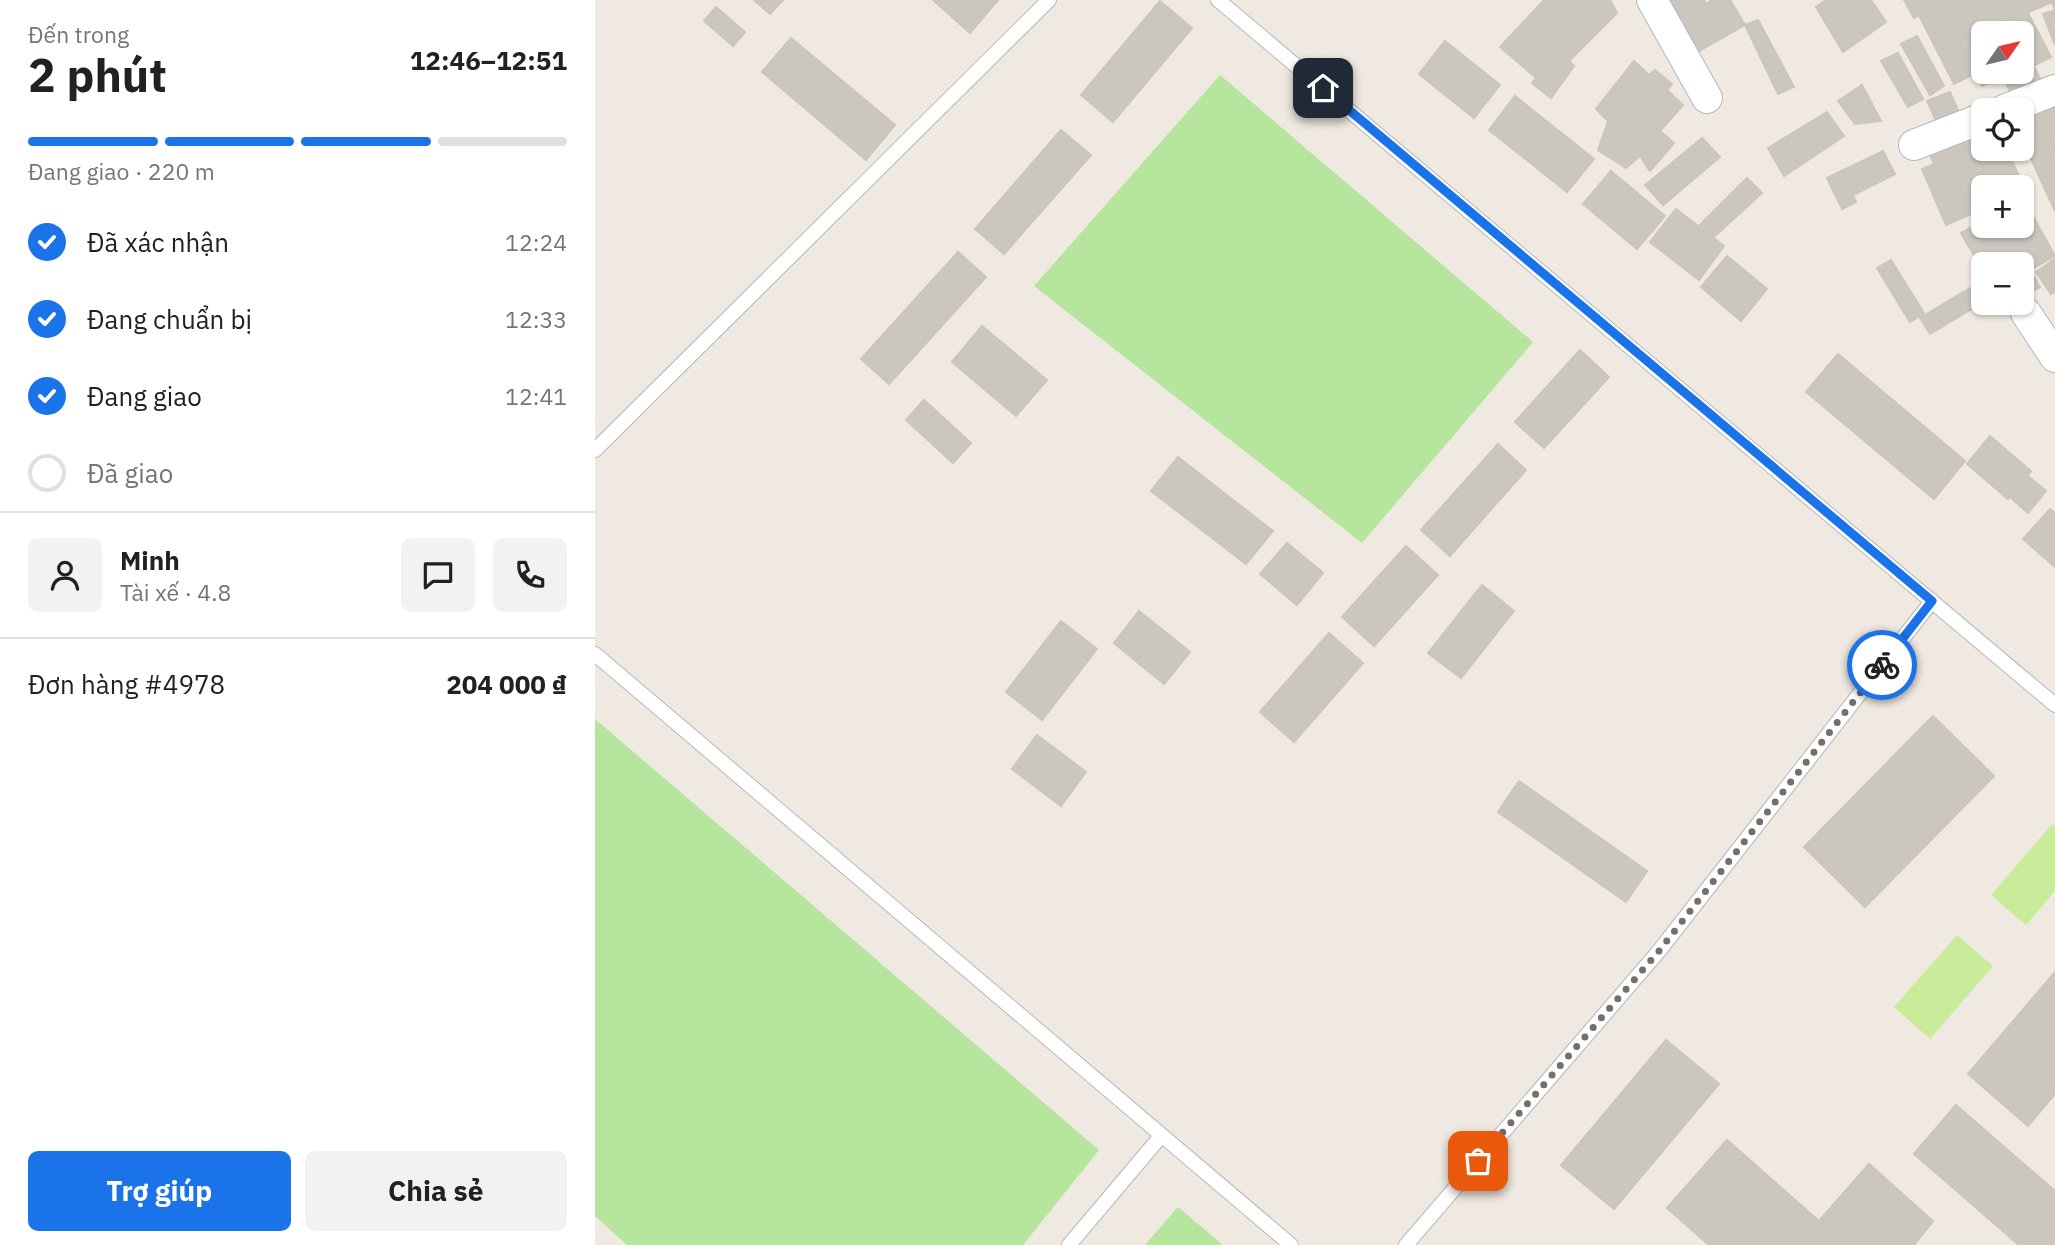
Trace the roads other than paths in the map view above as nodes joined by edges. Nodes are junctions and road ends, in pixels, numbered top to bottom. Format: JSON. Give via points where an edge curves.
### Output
{"nodes":[{"id":1,"x":1049,"y":0,"type":"edge"},
{"id":2,"x":1218,"y":0,"type":"edge"},
{"id":3,"x":1652,"y":0,"type":"edge"},
{"id":4,"x":2055,"y":90,"type":"edge"},
{"id":5,"x":1707,"y":98,"type":"dead end"},
{"id":6,"x":2034,"y":98,"type":"edge"},
{"id":7,"x":1971,"y":123,"type":"edge"},
{"id":8,"x":1914,"y":145,"type":"dead end"},
{"id":9,"x":2027,"y":315,"type":"edge"},
{"id":10,"x":2055,"y":357,"type":"edge"},
{"id":11,"x":595,"y":450,"type":"edge"},
{"id":12,"x":1932,"y":601,"type":"junction"},
{"id":13,"x":595,"y":654,"type":"edge"},
{"id":14,"x":2055,"y":705,"type":"edge"},
{"id":15,"x":1161,"y":1136,"type":"junction"},
{"id":16,"x":1069,"y":1245,"type":"edge"},
{"id":17,"x":1291,"y":1245,"type":"edge"},
{"id":18,"x":1406,"y":1245,"type":"edge"}],
"edges":[{"from":1,"to":11,"type":"lane"},
{"from":2,"to":12,"type":"lane"},
{"from":3,"to":5,"type":"street"},
{"from":4,"to":6,"type":"street"},
{"from":7,"to":8,"type":"street"},
{"from":9,"to":10,"type":"street"},
{"from":12,"to":14,"type":"lane"},
{"from":12,"to":18,"type":"lane","via":[[1659,951]]},
{"from":13,"to":15,"type":"lane"},
{"from":15,"to":16,"type":"lane"},
{"from":15,"to":17,"type":"lane"}]}
